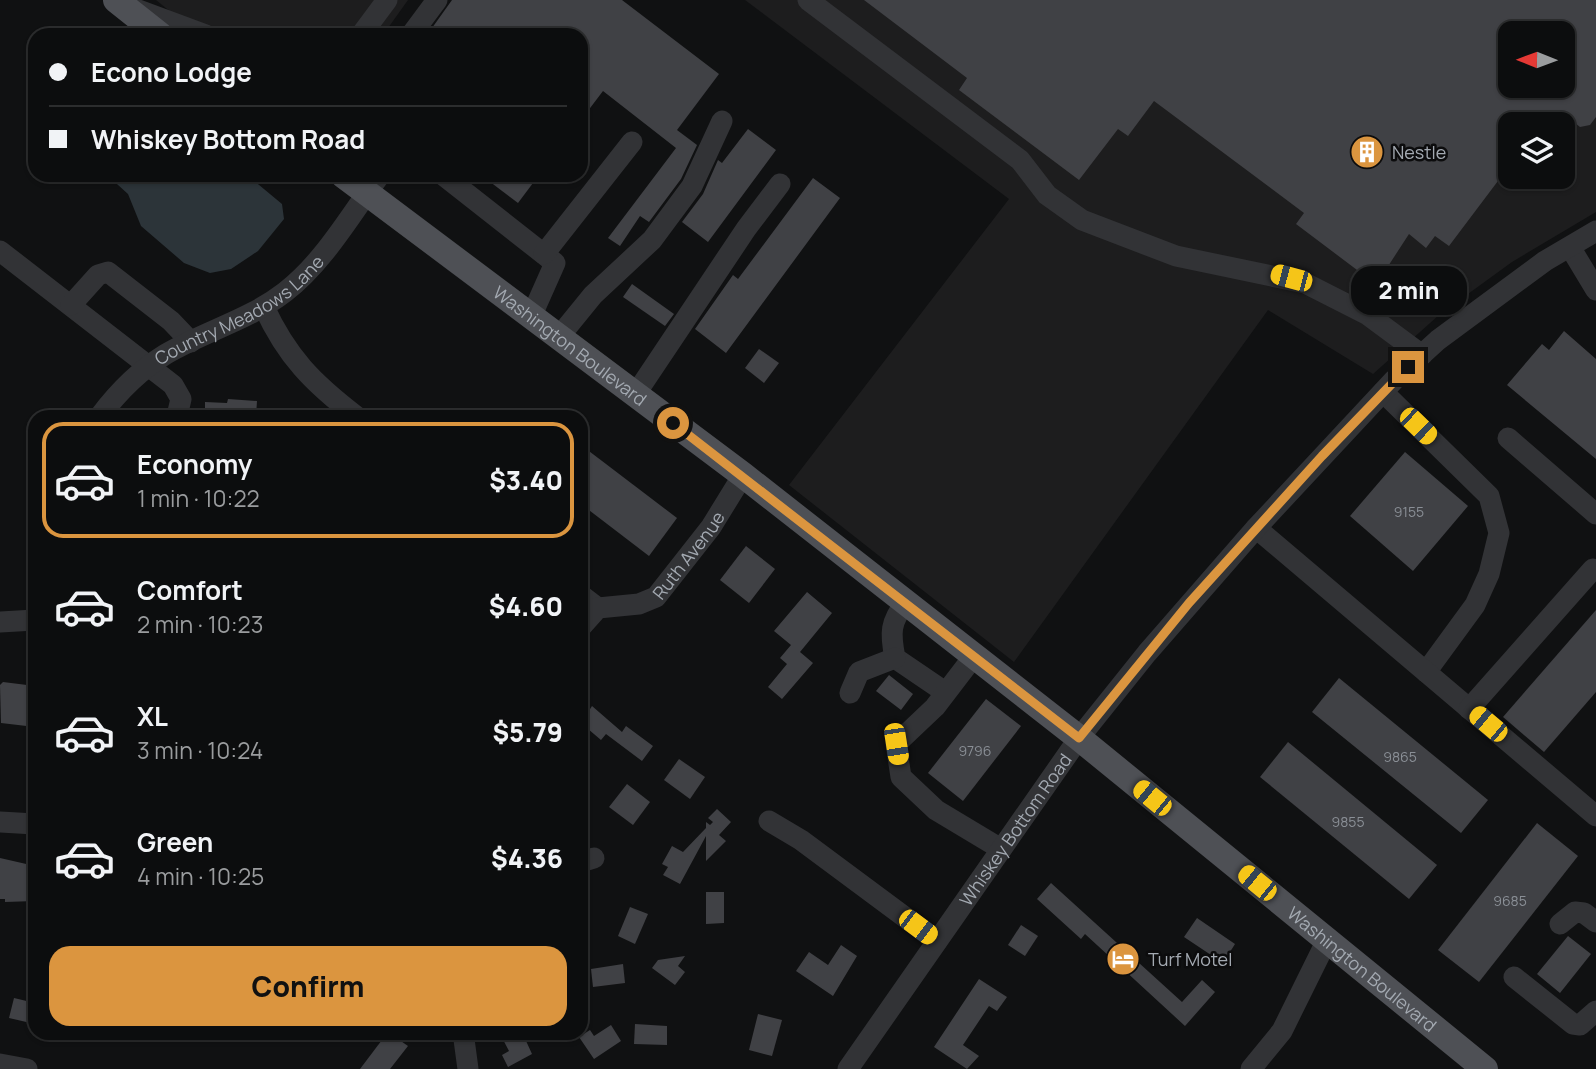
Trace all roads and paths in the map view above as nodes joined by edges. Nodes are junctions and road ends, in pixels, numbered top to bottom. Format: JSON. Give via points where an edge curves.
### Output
{"nodes":[{"id":1,"x":387,"y":0,"type":"edge"},
{"id":2,"x":437,"y":0,"type":"edge"},
{"id":3,"x":808,"y":0,"type":"edge"},
{"id":4,"x":118,"y":2,"type":"edge"},
{"id":5,"x":151,"y":28,"type":"edge"},
{"id":6,"x":187,"y":28,"type":"edge"},
{"id":7,"x":366,"y":28,"type":"edge"},
{"id":8,"x":416,"y":28,"type":"edge"},
{"id":9,"x":722,"y":121,"type":"dead end"},
{"id":10,"x":632,"y":142,"type":"dead end"},
{"id":11,"x":452,"y":182,"type":"edge"},
{"id":12,"x":373,"y":184,"type":"edge"},
{"id":13,"x":780,"y":184,"type":"dead end"},
{"id":14,"x":1596,"y":232,"type":"edge"},
{"id":15,"x":1570,"y":247,"type":"junction"},
{"id":16,"x":0,"y":251,"type":"edge"},
{"id":17,"x":544,"y":254,"type":"junction"},
{"id":18,"x":1596,"y":290,"type":"edge"},
{"id":19,"x":71,"y":305,"type":"junction"},
{"id":20,"x":264,"y":307,"type":"junction"},
{"id":21,"x":531,"y":317,"type":"junction"},
{"id":22,"x":558,"y":338,"type":"junction"},
{"id":23,"x":191,"y":342,"type":"junction"},
{"id":24,"x":1422,"y":355,"type":"junction"},
{"id":25,"x":149,"y":365,"type":"junction"},
{"id":26,"x":1382,"y":392,"type":"junction"},
{"id":27,"x":635,"y":395,"type":"junction"},
{"id":28,"x":105,"y":410,"type":"edge"},
{"id":29,"x":177,"y":410,"type":"edge"},
{"id":30,"x":349,"y":410,"type":"edge"},
{"id":31,"x":1508,"y":438,"type":"dead end"},
{"id":32,"x":743,"y":475,"type":"junction"},
{"id":33,"x":1596,"y":514,"type":"edge"},
{"id":34,"x":1256,"y":528,"type":"junction"},
{"id":35,"x":1593,"y":569,"type":"dead end"},
{"id":36,"x":589,"y":601,"type":"edge"},
{"id":37,"x":906,"y":602,"type":"junction"},
{"id":38,"x":28,"y":620,"type":"edge"},
{"id":39,"x":0,"y":622,"type":"edge"},
{"id":40,"x":974,"y":656,"type":"junction"},
{"id":41,"x":895,"y":658,"type":"junction"},
{"id":42,"x":1426,"y":672,"type":"junction"},
{"id":43,"x":945,"y":692,"type":"junction"},
{"id":44,"x":850,"y":693,"type":"dead end"},
{"id":45,"x":1469,"y":709,"type":"junction"},
{"id":46,"x":1079,"y":738,"type":"junction"},
{"id":47,"x":1596,"y":816,"type":"edge"},
{"id":48,"x":769,"y":821,"type":"dead end"},
{"id":49,"x":0,"y":822,"type":"edge"},
{"id":50,"x":28,"y":824,"type":"edge"},
{"id":51,"x":1002,"y":849,"type":"junction"},
{"id":52,"x":1596,"y":922,"type":"edge"},
{"id":53,"x":1560,"y":924,"type":"dead end"},
{"id":54,"x":1327,"y":940,"type":"junction"},
{"id":55,"x":937,"y":941,"type":"junction"},
{"id":56,"x":1514,"y":977,"type":"dead end"},
{"id":57,"x":1596,"y":1011,"type":"edge"},
{"id":58,"x":465,"y":1040,"type":"edge"},
{"id":59,"x":0,"y":1064,"type":"edge"},
{"id":60,"x":27,"y":1069,"type":"edge"},
{"id":61,"x":468,"y":1069,"type":"edge"},
{"id":62,"x":848,"y":1069,"type":"edge"},
{"id":63,"x":1251,"y":1069,"type":"edge"},
{"id":64,"x":1485,"y":1069,"type":"edge"}],
"edges":[{"from":1,"to":7,"type":"street"},
{"from":2,"to":8,"type":"street"},
{"from":3,"to":24,"type":"street","via":[[1020,160],[1047,195],[1082,220],[1176,256],[1305,283],[1368,315]]},
{"from":4,"to":5,"type":"main road"},
{"from":4,"to":6,"type":"street"},
{"from":9,"to":22,"type":"street","via":[[692,186],[652,240],[593,295]]},
{"from":10,"to":17,"type":"street"},
{"from":11,"to":17,"type":"street"},
{"from":12,"to":20,"type":"street","name":"Country Meadows Lane","via":[[304,276]]},
{"from":12,"to":21,"type":"main road","name":"Washington Boulevard"},
{"from":13,"to":27,"type":"street"},
{"from":14,"to":15,"type":"street","name":"Whiskey Bottom Road"},
{"from":15,"to":18,"type":"street"},
{"from":15,"to":24,"type":"street","name":"Whiskey Bottom Road","via":[[1483,305]]},
{"from":16,"to":19,"type":"street"},
{"from":17,"to":21,"type":"street","via":[[555,263]]},
{"from":19,"to":23,"type":"street","via":[[98,275],[108,272]]},
{"from":19,"to":25,"type":"street"},
{"from":20,"to":23,"type":"street","name":"Country Meadows Lane"},
{"from":20,"to":30,"type":"street","via":[[303,372]]},
{"from":21,"to":22,"type":"main road","name":"Washington Boulevard"},
{"from":22,"to":27,"type":"main road","name":"Washington Boulevard"},
{"from":23,"to":25,"type":"street","name":"Country Meadows Lane"},
{"from":24,"to":26,"type":"street","name":"Whiskey Bottom Road"},
{"from":25,"to":28,"type":"street","name":"Country Meadows Lane"},
{"from":25,"to":29,"type":"street","via":[[179,391]]},
{"from":26,"to":34,"type":"street","name":"Whiskey Bottom Road"},
{"from":26,"to":42,"type":"street","via":[[1489,496],[1499,533],[1475,605]]},
{"from":27,"to":32,"type":"main road","name":"Washington Boulevard"},
{"from":31,"to":33,"type":"street"},
{"from":32,"to":36,"type":"street","name":"Ruth Avenue","via":[[712,527],[656,597],[639,604]]},
{"from":32,"to":37,"type":"main road","name":"Washington Boulevard"},
{"from":34,"to":42,"type":"street"},
{"from":34,"to":46,"type":"street","name":"Whiskey Bottom Road"},
{"from":35,"to":45,"type":"street"},
{"from":37,"to":40,"type":"main road","name":"Washington Boulevard"},
{"from":37,"to":41,"type":"street","via":[[892,619]]},
{"from":38,"to":39,"type":"street"},
{"from":40,"to":43,"type":"street"},
{"from":40,"to":46,"type":"main road","name":"Washington Boulevard"},
{"from":41,"to":43,"type":"street"},
{"from":41,"to":44,"type":"street","via":[[859,672]]},
{"from":42,"to":45,"type":"street"},
{"from":43,"to":51,"type":"street","via":[[935,708],[896,744],[901,777],[936,810]]},
{"from":45,"to":47,"type":"street"},
{"from":46,"to":51,"type":"street","name":"Whiskey Bottom Road"},
{"from":46,"to":54,"type":"main road","name":"Washington Boulevard"},
{"from":48,"to":55,"type":"street"},
{"from":49,"to":50,"type":"street"},
{"from":51,"to":55,"type":"street","name":"Whiskey Bottom Road"},
{"from":52,"to":53,"type":"street","via":[[1575,912]]},
{"from":54,"to":63,"type":"street","via":[[1288,1022]]},
{"from":54,"to":64,"type":"main road","name":"Washington Boulevard"},
{"from":55,"to":62,"type":"street","name":"Whiskey Bottom Road"},
{"from":56,"to":57,"type":"street","via":[[1573,1024],[1580,1025]]},
{"from":58,"to":61,"type":"street"},
{"from":59,"to":60,"type":"street"}]}
